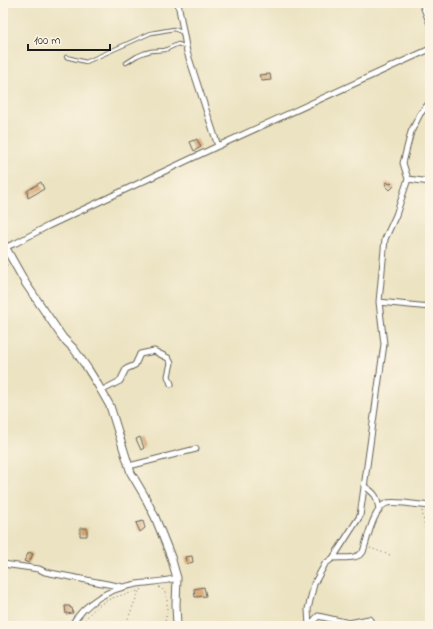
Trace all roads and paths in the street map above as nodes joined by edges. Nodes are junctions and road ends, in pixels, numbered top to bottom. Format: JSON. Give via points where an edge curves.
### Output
{"nodes":[{"id":1,"x":178,"y":3,"type":"edge"},
{"id":2,"x":422,"y":3,"type":"edge"},
{"id":3,"x":430,"y":24,"type":"edge"},
{"id":4,"x":184,"y":33,"type":"junction"},
{"id":5,"x":430,"y":49,"type":"edge"},
{"id":6,"x":188,"y":52,"type":"junction"},
{"id":7,"x":66,"y":57,"type":"dead end"},
{"id":8,"x":126,"y":63,"type":"dead end"},
{"id":9,"x":430,"y":102,"type":"edge"},
{"id":10,"x":218,"y":146,"type":"junction"},
{"id":11,"x":408,"y":179,"type":"junction"},
{"id":12,"x":430,"y":182,"type":"edge"},
{"id":13,"x":4,"y":245,"type":"edge"},
{"id":14,"x":379,"y":302,"type":"junction"},
{"id":15,"x":430,"y":307,"type":"edge"},
{"id":16,"x":171,"y":384,"type":"dead end"},
{"id":17,"x":102,"y":391,"type":"junction"},
{"id":18,"x":196,"y":449,"type":"dead end"},
{"id":19,"x":129,"y":466,"type":"junction"},
{"id":20,"x":364,"y":486,"type":"junction"},
{"id":21,"x":421,"y":505,"type":"junction"},
{"id":22,"x":430,"y":506,"type":"edge"},
{"id":23,"x":378,"y":510,"type":"junction"},
{"id":24,"x":430,"y":532,"type":"edge"},
{"id":25,"x":367,"y":547,"type":"dead end"},
{"id":26,"x":390,"y":555,"type":"dead end"},
{"id":27,"x":333,"y":558,"type":"junction"},
{"id":28,"x":3,"y":564,"type":"edge"},
{"id":29,"x":177,"y":578,"type":"junction"},
{"id":30,"x":155,"y":586,"type":"dead end"},
{"id":31,"x":124,"y":587,"type":"junction"},
{"id":32,"x":146,"y":588,"type":"dead end"},
{"id":33,"x":139,"y":591,"type":"junction"},
{"id":34,"x":71,"y":626,"type":"edge"},
{"id":35,"x":80,"y":626,"type":"edge"},
{"id":36,"x":125,"y":626,"type":"edge"},
{"id":37,"x":164,"y":626,"type":"edge"},
{"id":38,"x":177,"y":626,"type":"edge"},
{"id":39,"x":309,"y":626,"type":"edge"},
{"id":40,"x":374,"y":626,"type":"edge"}],
"edges":[{"from":1,"to":4,"type":"street"},
{"from":2,"to":3,"type":"street"},
{"from":4,"to":6,"type":"street"},
{"from":4,"to":7,"type":"lane","via":[[174,29],[151,33],[86,62]]},
{"from":5,"to":10,"type":"street"},
{"from":6,"to":8,"type":"lane","via":[[184,46],[178,44],[165,50],[144,53]]},
{"from":6,"to":10,"type":"street"},
{"from":9,"to":11,"type":"street","via":[[420,114],[411,132],[403,162]]},
{"from":10,"to":13,"type":"street","via":[[16,243]]},
{"from":11,"to":12,"type":"street"},
{"from":11,"to":14,"type":"street","via":[[385,239]]},
{"from":13,"to":17,"type":"street","via":[[37,301]]},
{"from":14,"to":15,"type":"street"},
{"from":14,"to":20,"type":"street","via":[[384,344]]},
{"from":16,"to":17,"type":"street","via":[[168,376],[171,363],[168,358],[154,351],[140,354],[135,364],[126,369],[120,381]]},
{"from":17,"to":19,"type":"street","via":[[110,406]]},
{"from":18,"to":19,"type":"street"},
{"from":19,"to":29,"type":"street","via":[[155,517]]},
{"from":20,"to":23,"type":"street","via":[[377,498]]},
{"from":20,"to":27,"type":"street","via":[[360,516]]},
{"from":21,"to":22,"type":"street"},
{"from":21,"to":23,"type":"street","via":[[387,503]]},
{"from":21,"to":24,"type":"path","via":[[425,528]]},
{"from":23,"to":27,"type":"street","via":[[363,552],[359,556]]},
{"from":25,"to":26,"type":"path"},
{"from":27,"to":39,"type":"street","via":[[325,564],[314,584],[308,609]]},
{"from":28,"to":31,"type":"street"},
{"from":29,"to":31,"type":"street"},
{"from":29,"to":38,"type":"street"},
{"from":30,"to":37,"type":"path","via":[[161,588],[166,595]]},
{"from":31,"to":34,"type":"street","via":[[108,592],[85,607]]},
{"from":32,"to":33,"type":"path"},
{"from":33,"to":35,"type":"path","via":[[104,602],[96,607]]},
{"from":33,"to":36,"type":"path"},
{"from":39,"to":40,"type":"street","via":[[318,616],[349,623],[369,619]]}]}
